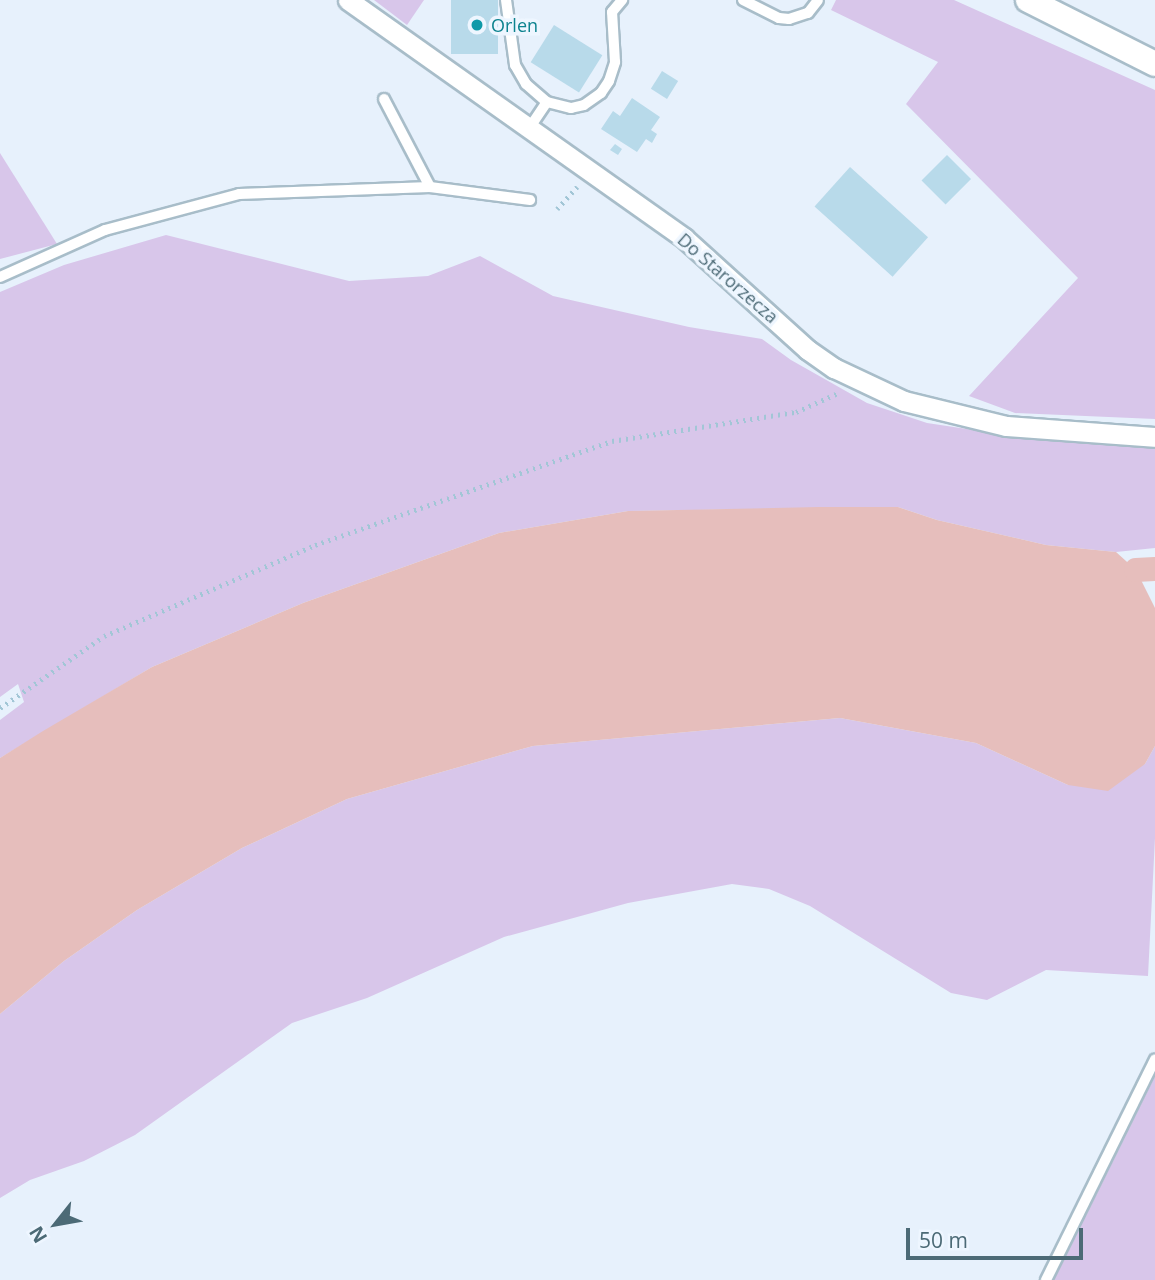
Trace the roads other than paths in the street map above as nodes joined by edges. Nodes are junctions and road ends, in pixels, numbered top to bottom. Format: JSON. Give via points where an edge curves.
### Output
{"nodes":[{"id":1,"x":348,"y":0,"type":"edge"},
{"id":2,"x":506,"y":0,"type":"edge"},
{"id":3,"x":622,"y":0,"type":"edge"},
{"id":4,"x":743,"y":0,"type":"edge"},
{"id":5,"x":818,"y":0,"type":"edge"},
{"id":6,"x":1028,"y":0,"type":"edge"},
{"id":7,"x":1155,"y":64,"type":"edge"},
{"id":8,"x":384,"y":99,"type":"dead end"},
{"id":9,"x":547,"y":102,"type":"junction"},
{"id":10,"x":530,"y":127,"type":"junction"},
{"id":11,"x":430,"y":187,"type":"junction"},
{"id":12,"x":530,"y":200,"type":"dead end"},
{"id":13,"x":0,"y":277,"type":"edge"},
{"id":14,"x":1155,"y":437,"type":"edge"},
{"id":15,"x":1155,"y":1059,"type":"edge"},
{"id":16,"x":1046,"y":1280,"type":"edge"}],
"edges":[{"from":1,"to":10,"type":"street","name":"Do Starorzecza"},
{"from":2,"to":9,"type":"lane","via":[[515,65],[526,84]]},
{"from":3,"to":9,"type":"lane","via":[[612,12],[615,62],[601,93],[571,108]]},
{"from":4,"to":5,"type":"lane","via":[[789,19],[808,13]]},
{"from":6,"to":7,"type":"street"},
{"from":8,"to":11,"type":"lane"},
{"from":9,"to":10,"type":"lane"},
{"from":10,"to":14,"type":"street","name":"Do Starorzecza","via":[[684,238],[808,350],[861,382],[904,401],[1006,426]]},
{"from":11,"to":12,"type":"lane"},
{"from":11,"to":13,"type":"lane","via":[[239,194],[105,230]]},
{"from":15,"to":16,"type":"lane"}]}
